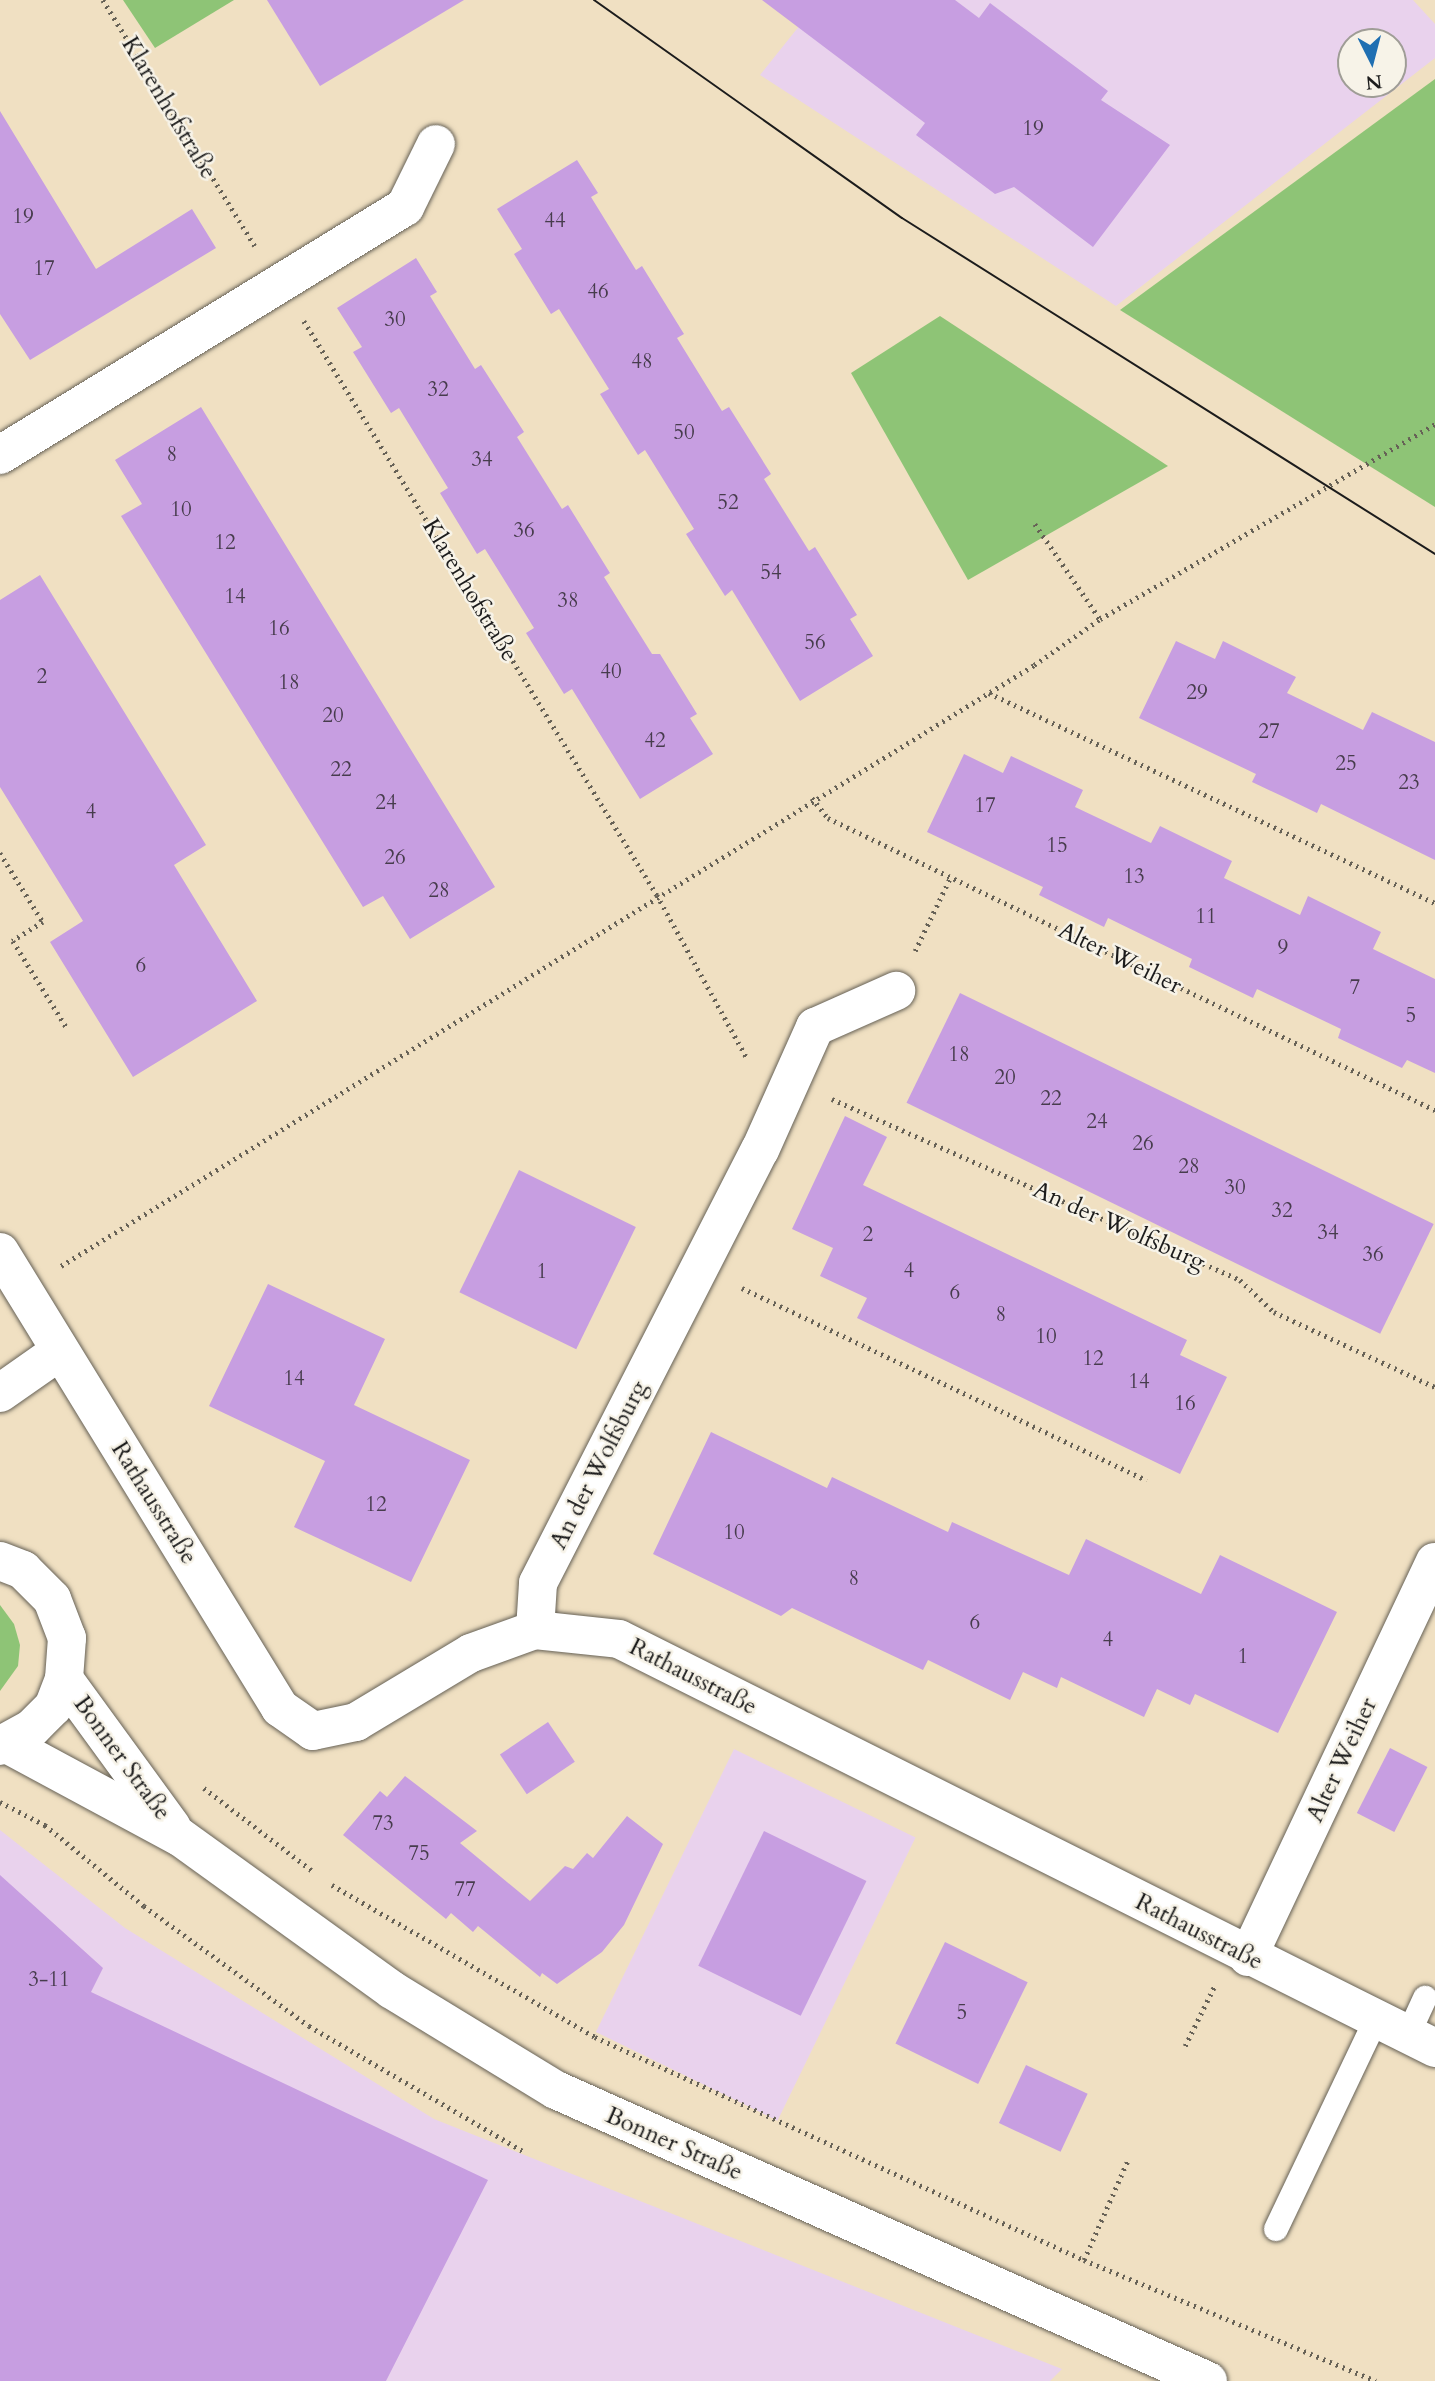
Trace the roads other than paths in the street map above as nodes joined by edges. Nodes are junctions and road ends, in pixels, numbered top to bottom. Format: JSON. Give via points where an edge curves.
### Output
{"nodes":[{"id":1,"x":436,"y":144,"type":"dead end"},
{"id":2,"x":0,"y":455,"type":"edge"},
{"id":3,"x":896,"y":990,"type":"road end"},
{"id":4,"x":0,"y":1252,"type":"edge"},
{"id":5,"x":61,"y":1351,"type":"junction"},
{"id":6,"x":0,"y":1393,"type":"edge"},
{"id":7,"x":0,"y":1561,"type":"edge"},
{"id":8,"x":1435,"y":1562,"type":"edge"},
{"id":9,"x":535,"y":1630,"type":"junction"},
{"id":10,"x":64,"y":1679,"type":"junction"},
{"id":11,"x":4,"y":1745,"type":"edge"},
{"id":12,"x":180,"y":1837,"type":"junction"},
{"id":13,"x":1240,"y":1953,"type":"junction"},
{"id":14,"x":1425,"y":1998,"type":"dead end"},
{"id":15,"x":1406,"y":2034,"type":"edge"},
{"id":16,"x":1276,"y":2228,"type":"dead end"},
{"id":17,"x":1208,"y":2381,"type":"edge"}],
"edges":[{"from":1,"to":2,"type":"street","via":[[405,208]]},
{"from":3,"to":9,"type":"street","name":"An der Wolfsburg","via":[[815,1027],[700,1268],[538,1583]]},
{"from":4,"to":5,"type":"street","name":"Rathausstraße"},
{"from":5,"to":6,"type":"street"},
{"from":5,"to":9,"type":"street","name":"Rathausstraße","via":[[280,1707],[313,1731],[356,1722],[471,1653]]},
{"from":7,"to":10,"type":"street","via":[[23,1570],[52,1599],[67,1638]]},
{"from":8,"to":13,"type":"street","name":"Alter Weiher"},
{"from":9,"to":13,"type":"street","name":"Rathausstraße","via":[[619,1639]]},
{"from":10,"to":11,"type":"street","via":[[52,1707],[33,1728]]},
{"from":10,"to":12,"type":"street","name":"Bonner Straße"},
{"from":11,"to":12,"type":"street","name":"Bonner Straße"},
{"from":12,"to":17,"type":"street","name":"Bonner Straße","via":[[392,1990],[556,2090]]},
{"from":13,"to":15,"type":"street","name":"Rathausstraße"},
{"from":14,"to":15,"type":"lane"},
{"from":15,"to":16,"type":"lane"}]}
